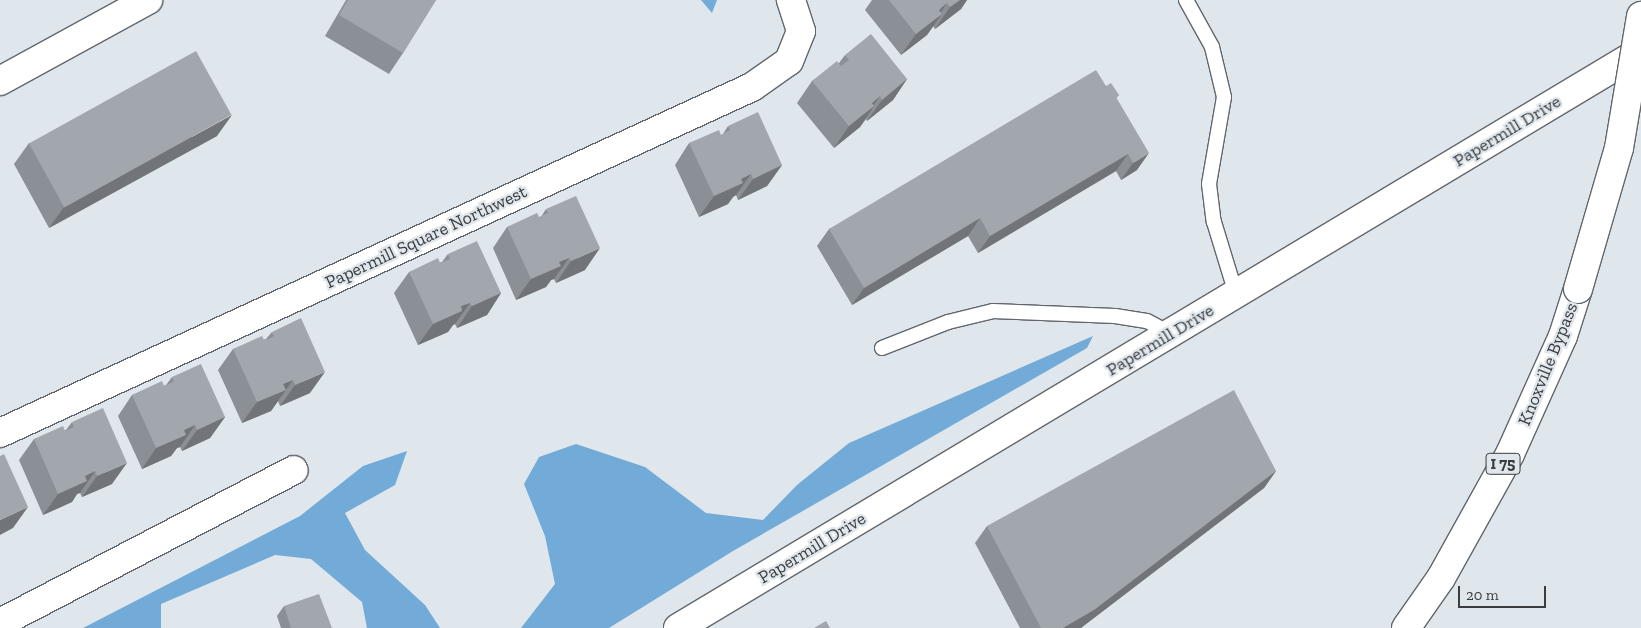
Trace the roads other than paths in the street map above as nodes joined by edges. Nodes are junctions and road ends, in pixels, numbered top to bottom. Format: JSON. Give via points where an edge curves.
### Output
{"nodes":[{"id":1,"x":148,"y":0,"type":"edge"},
{"id":2,"x":791,"y":0,"type":"edge"},
{"id":3,"x":1186,"y":0,"type":"edge"},
{"id":4,"x":1641,"y":16,"type":"edge"},
{"id":5,"x":1641,"y":51,"type":"edge"},
{"id":6,"x":0,"y":81,"type":"edge"},
{"id":7,"x":1236,"y":294,"type":"junction"},
{"id":8,"x":1170,"y":333,"type":"junction"},
{"id":9,"x":882,"y":348,"type":"dead end"},
{"id":10,"x":0,"y":433,"type":"edge"},
{"id":11,"x":294,"y":470,"type":"dead end"},
{"id":12,"x":0,"y":623,"type":"edge"},
{"id":13,"x":678,"y":628,"type":"edge"},
{"id":14,"x":1406,"y":628,"type":"edge"}],
"edges":[{"from":1,"to":6,"type":"main road"},
{"from":2,"to":10,"type":"main road","name":"Papermill Square Northwest","via":[[800,31],[789,61],[752,87]]},
{"from":3,"to":7,"type":"lane","via":[[1212,47],[1224,97],[1209,184],[1214,222]]},
{"from":4,"to":14,"type":"main road","name":"Knoxville Bypass","number":"I 75","bridge":true,"via":[[1619,148],[1563,336],[1510,454],[1441,578]]},
{"from":5,"to":7,"type":"main road","name":"Papermill Drive"},
{"from":7,"to":8,"type":"main road","name":"Papermill Drive"},
{"from":8,"to":9,"type":"lane","via":[[1147,321],[1123,318],[993,311],[948,322]]},
{"from":8,"to":13,"type":"main road","name":"Papermill Drive"},
{"from":11,"to":12,"type":"main road"}]}
